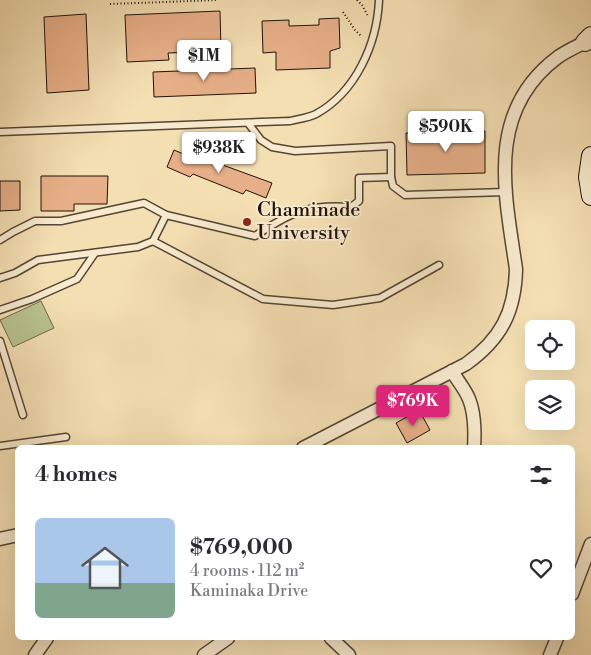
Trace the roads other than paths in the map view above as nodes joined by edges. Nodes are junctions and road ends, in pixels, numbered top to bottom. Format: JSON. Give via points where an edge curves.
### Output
{"nodes":[{"id":1,"x":378,"y":0,"type":"edge"},
{"id":2,"x":590,"y":40,"type":"edge"},
{"id":3,"x":248,"y":123,"type":"junction"},
{"id":4,"x":0,"y":132,"type":"edge"},
{"id":5,"x":591,"y":156,"type":"edge"},
{"id":6,"x":391,"y":177,"type":"junction"},
{"id":7,"x":506,"y":192,"type":"junction"},
{"id":8,"x":591,"y":196,"type":"edge"},
{"id":9,"x":166,"y":215,"type":"junction"},
{"id":10,"x":0,"y":240,"type":"edge"},
{"id":11,"x":153,"y":241,"type":"junction"},
{"id":12,"x":95,"y":253,"type":"junction"},
{"id":13,"x":439,"y":266,"type":"dead end"},
{"id":14,"x":0,"y":278,"type":"edge"},
{"id":15,"x":0,"y":310,"type":"edge"},
{"id":16,"x":0,"y":341,"type":"edge"},
{"id":17,"x":452,"y":371,"type":"junction"},
{"id":18,"x":23,"y":415,"type":"dead end"},
{"id":19,"x":66,"y":437,"type":"dead end"},
{"id":20,"x":309,"y":445,"type":"edge"},
{"id":21,"x":474,"y":445,"type":"edge"},
{"id":22,"x":0,"y":446,"type":"edge"},
{"id":23,"x":15,"y":536,"type":"edge"},
{"id":24,"x":0,"y":539,"type":"edge"},
{"id":25,"x":591,"y":544,"type":"edge"},
{"id":26,"x":575,"y":586,"type":"edge"},
{"id":27,"x":46,"y":640,"type":"edge"},
{"id":28,"x":225,"y":640,"type":"edge"},
{"id":29,"x":333,"y":640,"type":"edge"},
{"id":30,"x":556,"y":640,"type":"edge"},
{"id":31,"x":35,"y":655,"type":"edge"},
{"id":32,"x":204,"y":655,"type":"edge"},
{"id":33,"x":349,"y":655,"type":"edge"},
{"id":34,"x":550,"y":655,"type":"edge"}],
"edges":[{"from":1,"to":3,"type":"lane","via":[[378,18],[370,49],[337,100],[314,115],[290,121]]},
{"from":2,"to":7,"type":"street","via":[[557,58],[543,70],[521,99],[510,124],[504,151]]},
{"from":3,"to":4,"type":"lane"},
{"from":3,"to":6,"type":"lane","via":[[261,140],[272,147],[295,150],[391,146]]},
{"from":5,"to":8,"type":"street","via":[[588,177]]},
{"from":6,"to":7,"type":"lane","via":[[393,186],[405,195]]},
{"from":6,"to":9,"type":"lane","via":[[359,178],[359,201],[352,207],[303,209],[255,236]]},
{"from":7,"to":17,"type":"street","via":[[516,269],[513,301],[491,343]]},
{"from":9,"to":10,"type":"lane","via":[[144,203],[61,221],[35,221]]},
{"from":9,"to":11,"type":"lane"},
{"from":11,"to":12,"type":"lane","via":[[138,247]]},
{"from":11,"to":13,"type":"lane","via":[[263,299],[333,305],[380,298]]},
{"from":12,"to":14,"type":"lane","via":[[38,260]]},
{"from":12,"to":15,"type":"lane","via":[[77,279]]},
{"from":16,"to":18,"type":"lane"},
{"from":17,"to":20,"type":"street"},
{"from":17,"to":21,"type":"street","via":[[469,398]]},
{"from":19,"to":22,"type":"lane"},
{"from":23,"to":24,"type":"street"},
{"from":25,"to":26,"type":"street"},
{"from":27,"to":31,"type":"street"},
{"from":28,"to":32,"type":"street"},
{"from":29,"to":33,"type":"street"},
{"from":30,"to":34,"type":"street"}]}
